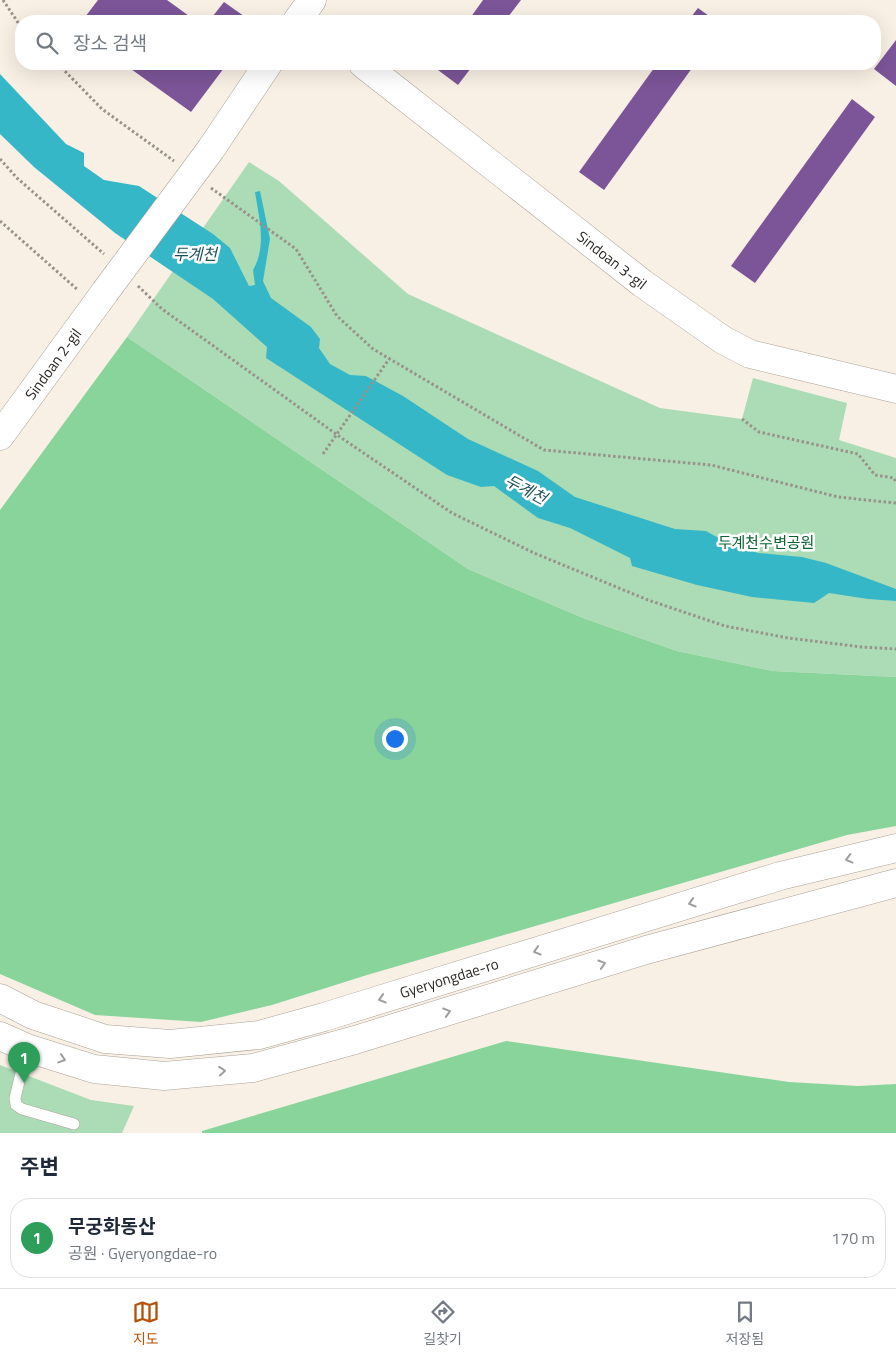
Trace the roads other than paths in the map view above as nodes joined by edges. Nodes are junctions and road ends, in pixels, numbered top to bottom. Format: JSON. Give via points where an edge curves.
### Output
{"nodes":[{"id":1,"x":264,"y":70,"type":"edge"},
{"id":2,"x":371,"y":70,"type":"edge"},
{"id":3,"x":896,"y":389,"type":"edge"},
{"id":4,"x":0,"y":436,"type":"edge"},
{"id":5,"x":896,"y":848,"type":"edge"},
{"id":6,"x":896,"y":883,"type":"edge"},
{"id":7,"x":0,"y":998,"type":"edge"},
{"id":8,"x":0,"y":1036,"type":"edge"},
{"id":9,"x":27,"y":1048,"type":"junction"},
{"id":10,"x":74,"y":1124,"type":"dead end"}],
"edges":[{"from":1,"to":4,"type":"street","name":"Sindoan 2-gil","bridge":true,"via":[[211,149]]},
{"from":2,"to":3,"type":"street","name":"Sindoan 3-gil","via":[[642,283],[723,340],[750,354]]},
{"from":5,"to":7,"type":"street","name":"Gyeryongdae-ro","one_way":true,"via":[[780,876],[259,1035],[170,1044],[105,1039],[33,1015]]},
{"from":9,"to":6,"type":"street","one_way":true,"via":[[94,1069],[164,1076],[253,1068],[356,1040],[646,950]]},
{"from":8,"to":9,"type":"street"},
{"from":9,"to":10,"type":"lane","via":[[16,1104],[22,1109]]}]}
